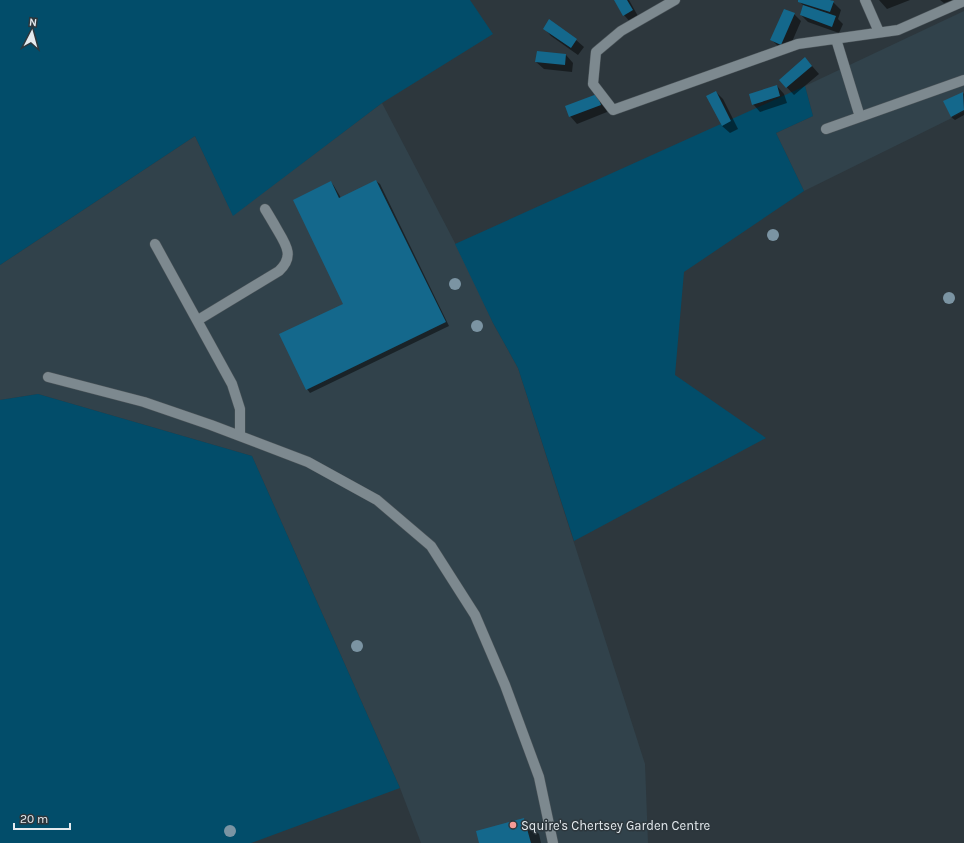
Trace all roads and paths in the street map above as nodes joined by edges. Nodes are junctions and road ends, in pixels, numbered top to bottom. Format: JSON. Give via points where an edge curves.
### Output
{"nodes":[{"id":1,"x":674,"y":0,"type":"edge"},
{"id":2,"x":865,"y":0,"type":"edge"},
{"id":3,"x":964,"y":1,"type":"edge"},
{"id":4,"x":879,"y":32,"type":"junction"},
{"id":5,"x":836,"y":39,"type":"junction"},
{"id":6,"x":964,"y":80,"type":"edge"},
{"id":7,"x":860,"y":117,"type":"junction"},
{"id":8,"x":826,"y":129,"type":"dead end"},
{"id":9,"x":265,"y":209,"type":"dead end"},
{"id":10,"x":155,"y":244,"type":"dead end"},
{"id":11,"x":198,"y":320,"type":"junction"},
{"id":12,"x":48,"y":377,"type":"dead end"},
{"id":13,"x":240,"y":435,"type":"junction"},
{"id":14,"x":553,"y":843,"type":"edge"}],
"edges":[{"from":1,"to":5,"type":"lane","via":[[621,30],[596,52],[593,84],[613,110],[798,44]]},
{"from":2,"to":4,"type":"lane"},
{"from":3,"to":4,"type":"lane","via":[[898,30]]},
{"from":4,"to":5,"type":"lane"},
{"from":5,"to":7,"type":"lane"},
{"from":6,"to":7,"type":"lane"},
{"from":7,"to":8,"type":"lane"},
{"from":9,"to":11,"type":"lane","via":[[287,246],[286,263],[279,271]]},
{"from":10,"to":11,"type":"lane"},
{"from":11,"to":13,"type":"lane","via":[[232,384],[240,408]]},
{"from":12,"to":13,"type":"lane","via":[[144,402]]},
{"from":13,"to":14,"type":"lane","via":[[308,462],[377,500],[430,546],[475,615],[502,678],[539,777]]}]}
